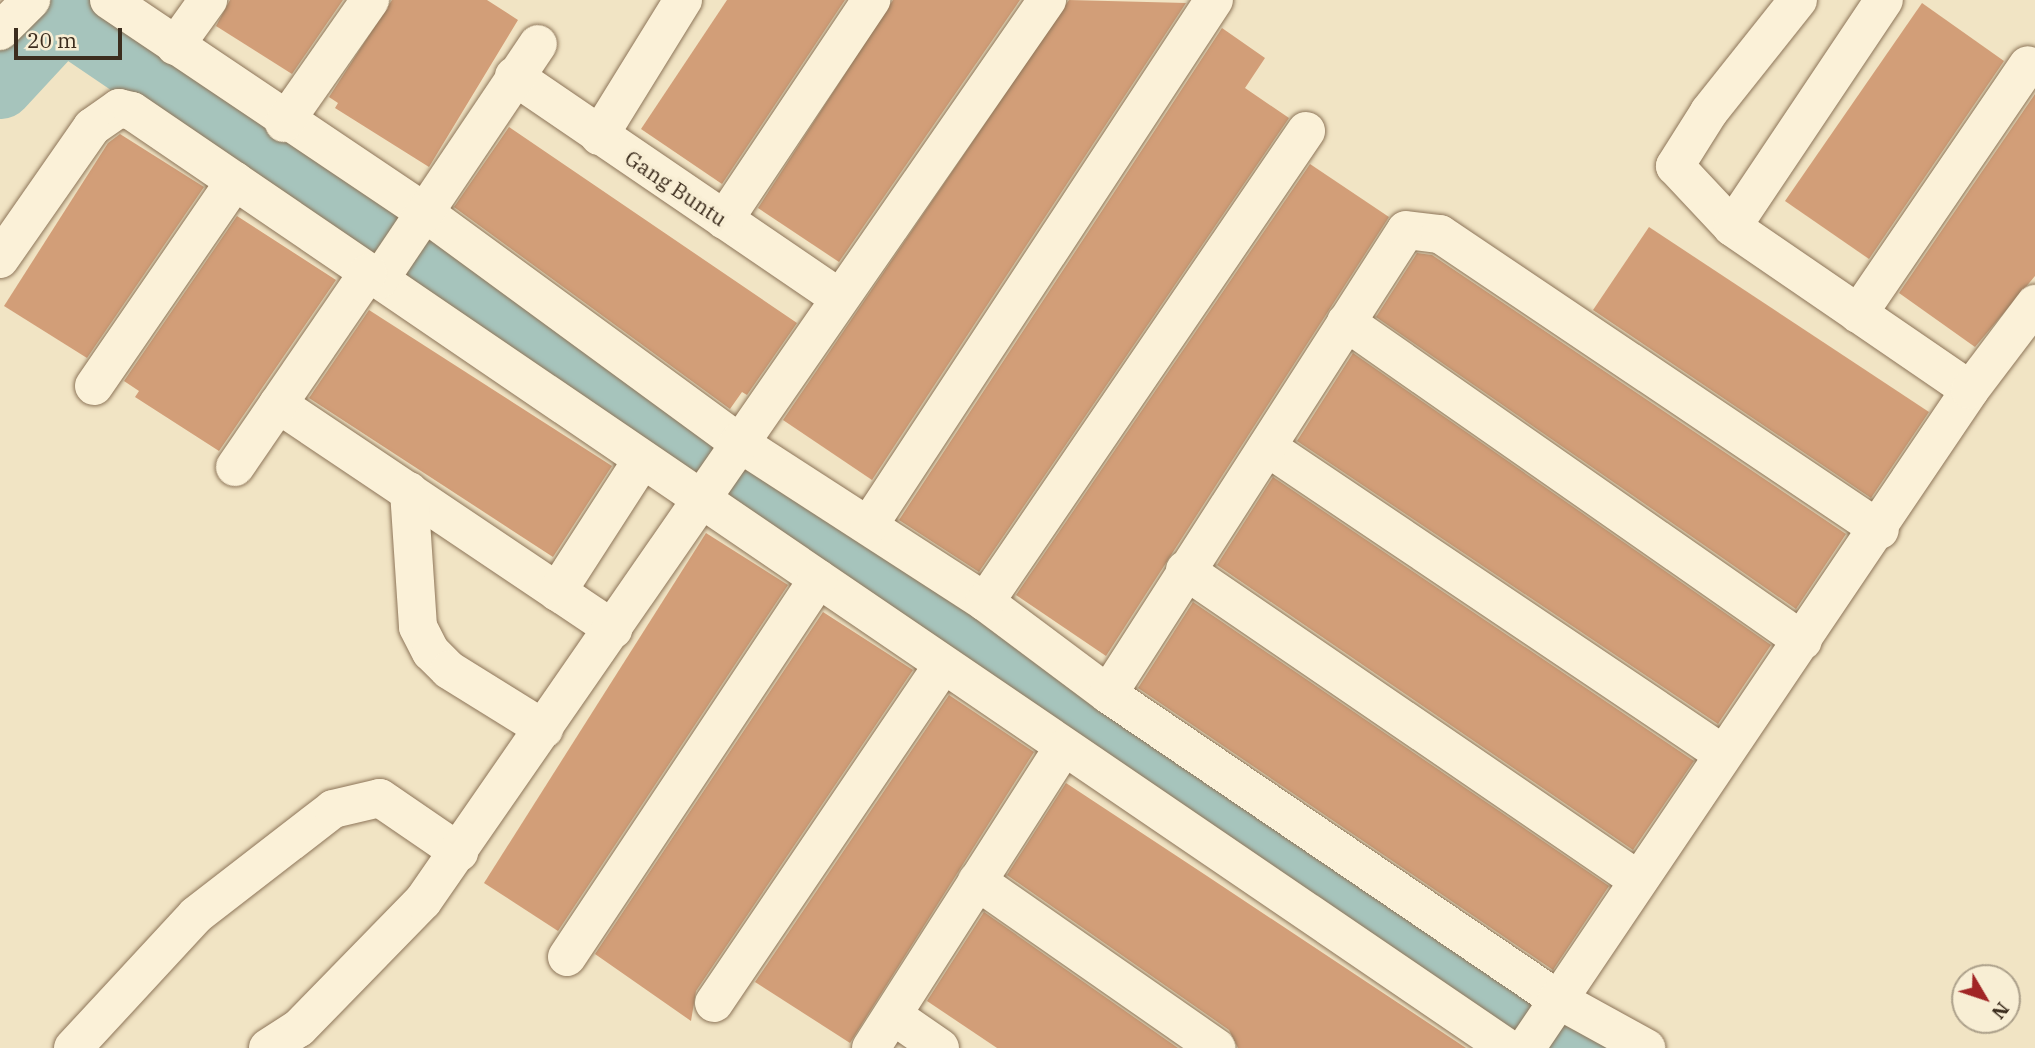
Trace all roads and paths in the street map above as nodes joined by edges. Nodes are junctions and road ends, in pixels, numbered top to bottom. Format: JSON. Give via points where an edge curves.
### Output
{"nodes":[{"id":1,"x":31,"y":0,"type":"edge"},
{"id":2,"x":110,"y":0,"type":"edge"},
{"id":3,"x":208,"y":0,"type":"edge"},
{"id":4,"x":370,"y":0,"type":"edge"},
{"id":5,"x":652,"y":0,"type":"edge"},
{"id":6,"x":683,"y":0,"type":"edge"},
{"id":7,"x":871,"y":0,"type":"edge"},
{"id":8,"x":1047,"y":0,"type":"edge"},
{"id":9,"x":1214,"y":0,"type":"edge"},
{"id":10,"x":1798,"y":0,"type":"edge"},
{"id":11,"x":1884,"y":0,"type":"edge"},
{"id":12,"x":0,"y":31,"type":"edge"},
{"id":13,"x":538,"y":44,"type":"dead end"},
{"id":14,"x":175,"y":47,"type":"junction"},
{"id":15,"x":2028,"y":65,"type":"dead end"},
{"id":16,"x":637,"y":69,"type":"junction"},
{"id":17,"x":514,"y":76,"type":"junction"},
{"id":18,"x":284,"y":123,"type":"junction"},
{"id":19,"x":1306,"y":131,"type":"dead end"},
{"id":20,"x":599,"y":136,"type":"junction"},
{"id":21,"x":235,"y":181,"type":"junction"},
{"id":22,"x":724,"y":220,"type":"junction"},
{"id":23,"x":415,"y":221,"type":"junction"},
{"id":24,"x":1732,"y":227,"type":"junction"},
{"id":25,"x":0,"y":259,"type":"edge"},
{"id":26,"x":377,"y":276,"type":"junction"},
{"id":27,"x":839,"y":298,"type":"junction"},
{"id":28,"x":2035,"y":304,"type":"edge"},
{"id":29,"x":1858,"y":314,"type":"junction"},
{"id":30,"x":1346,"y":322,"type":"junction"},
{"id":31,"x":2022,"y":343,"type":"edge"},
{"id":32,"x":94,"y":386,"type":"dead end"},
{"id":33,"x":1970,"y":390,"type":"junction"},
{"id":34,"x":278,"y":404,"type":"junction"},
{"id":35,"x":738,"y":442,"type":"junction"},
{"id":36,"x":1267,"y":447,"type":"junction"},
{"id":37,"x":642,"y":460,"type":"junction"},
{"id":38,"x":235,"y":467,"type":"dead end"},
{"id":39,"x":409,"y":491,"type":"junction"},
{"id":40,"x":701,"y":500,"type":"junction"},
{"id":41,"x":869,"y":525,"type":"junction"},
{"id":42,"x":1880,"y":530,"type":"junction"},
{"id":43,"x":1185,"y":570,"type":"junction"},
{"id":44,"x":818,"y":579,"type":"junction"},
{"id":45,"x":557,"y":592,"type":"junction"},
{"id":46,"x":985,"y":602,"type":"junction"},
{"id":47,"x":613,"y":628,"type":"junction"},
{"id":48,"x":1803,"y":642,"type":"junction"},
{"id":49,"x":943,"y":665,"type":"junction"},
{"id":50,"x":1108,"y":694,"type":"junction"},
{"id":51,"x":544,"y":729,"type":"junction"},
{"id":52,"x":1062,"y":749,"type":"junction"},
{"id":53,"x":1723,"y":754,"type":"junction"},
{"id":54,"x":459,"y":852,"type":"junction"},
{"id":55,"x":1638,"y":880,"type":"junction"},
{"id":56,"x":977,"y":881,"type":"junction"},
{"id":57,"x":567,"y":957,"type":"dead end"},
{"id":58,"x":1557,"y":999,"type":"junction"},
{"id":59,"x":714,"y":1003,"type":"dead end"},
{"id":60,"x":894,"y":1016,"type":"junction"},
{"id":61,"x":73,"y":1048,"type":"edge"},
{"id":62,"x":268,"y":1048,"type":"edge"},
{"id":63,"x":871,"y":1048,"type":"edge"},
{"id":64,"x":940,"y":1048,"type":"edge"},
{"id":65,"x":1216,"y":1048,"type":"edge"},
{"id":66,"x":1507,"y":1048,"type":"edge"},
{"id":67,"x":1526,"y":1048,"type":"edge"},
{"id":68,"x":1646,"y":1048,"type":"edge"}],
"edges":[{"from":1,"to":12,"type":"street"},
{"from":2,"to":14,"type":"street"},
{"from":3,"to":14,"type":"street"},
{"from":4,"to":18,"type":"street"},
{"from":5,"to":16,"type":"street"},
{"from":6,"to":16,"type":"street"},
{"from":7,"to":22,"type":"street"},
{"from":8,"to":27,"type":"street"},
{"from":9,"to":41,"type":"street"},
{"from":10,"to":24,"type":"street","via":[[1709,112],[1675,166]]},
{"from":11,"to":24,"type":"street"},
{"from":13,"to":17,"type":"street"},
{"from":14,"to":18,"type":"street"},
{"from":15,"to":29,"type":"street"},
{"from":16,"to":20,"type":"street"},
{"from":17,"to":20,"type":"street","name":"Gang Buntu"},
{"from":17,"to":23,"type":"street"},
{"from":18,"to":23,"type":"street"},
{"from":19,"to":46,"type":"street"},
{"from":20,"to":22,"type":"street","name":"Gang Buntu"},
{"from":21,"to":25,"type":"street","via":[[119,108],[92,127]]},
{"from":21,"to":26,"type":"street"},
{"from":21,"to":32,"type":"street"},
{"from":22,"to":27,"type":"street","name":"Gang Buntu"},
{"from":23,"to":26,"type":"street"},
{"from":23,"to":35,"type":"street"},
{"from":24,"to":29,"type":"street"},
{"from":26,"to":34,"type":"street"},
{"from":26,"to":37,"type":"street"},
{"from":27,"to":35,"type":"street"},
{"from":28,"to":31,"type":"street"},
{"from":29,"to":33,"type":"street"},
{"from":30,"to":36,"type":"street"},
{"from":30,"to":42,"type":"street","via":[[1406,230],[1440,234]]},
{"from":30,"to":48,"type":"street"},
{"from":31,"to":33,"type":"street"},
{"from":33,"to":42,"type":"street"},
{"from":34,"to":38,"type":"street"},
{"from":34,"to":39,"type":"street"},
{"from":35,"to":40,"type":"street"},
{"from":35,"to":41,"type":"street"},
{"from":36,"to":43,"type":"street"},
{"from":36,"to":53,"type":"street"},
{"from":37,"to":40,"type":"street"},
{"from":37,"to":45,"type":"street"},
{"from":39,"to":45,"type":"street"},
{"from":39,"to":51,"type":"street","via":[[418,628],[431,652]]},
{"from":40,"to":44,"type":"street"},
{"from":40,"to":47,"type":"street"},
{"from":41,"to":46,"type":"street"},
{"from":42,"to":48,"type":"street"},
{"from":43,"to":50,"type":"street"},
{"from":43,"to":55,"type":"street"},
{"from":44,"to":49,"type":"street"},
{"from":44,"to":57,"type":"street"},
{"from":45,"to":47,"type":"street"},
{"from":46,"to":50,"type":"street"},
{"from":47,"to":51,"type":"street"},
{"from":48,"to":53,"type":"street"},
{"from":49,"to":52,"type":"street"},
{"from":49,"to":59,"type":"street"},
{"from":50,"to":58,"type":"street"},
{"from":51,"to":54,"type":"street"},
{"from":52,"to":56,"type":"street"},
{"from":52,"to":66,"type":"street"},
{"from":53,"to":55,"type":"street"},
{"from":54,"to":61,"type":"street","via":[[380,798],[333,808],[196,915]]},
{"from":54,"to":62,"type":"street","via":[[423,901],[318,1009]]},
{"from":55,"to":58,"type":"street"},
{"from":56,"to":60,"type":"street"},
{"from":56,"to":65,"type":"street"},
{"from":58,"to":67,"type":"street"},
{"from":58,"to":68,"type":"street"},
{"from":60,"to":63,"type":"street"},
{"from":60,"to":64,"type":"street"}]}
